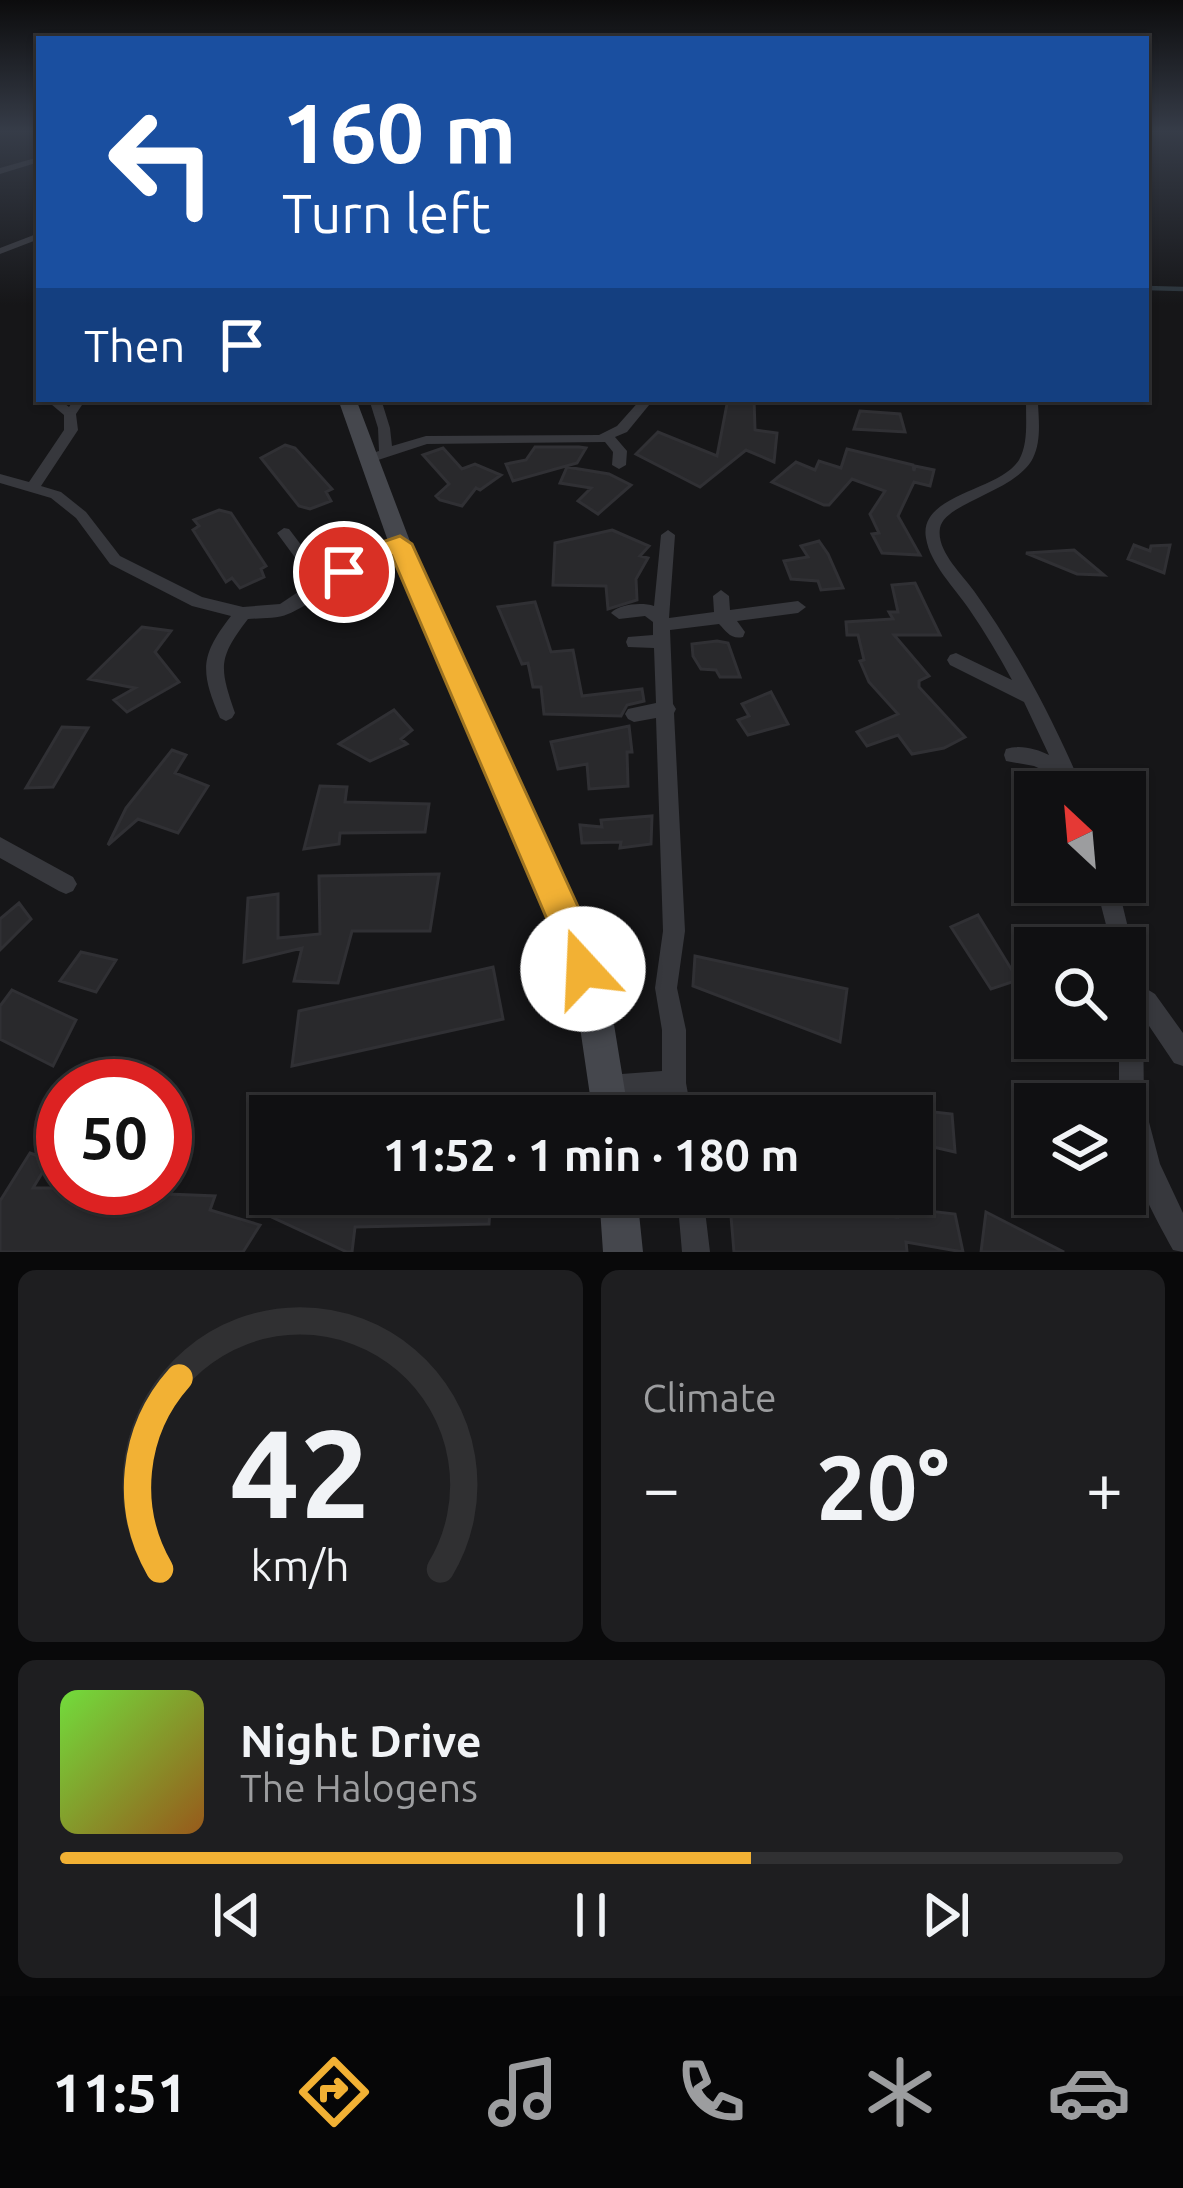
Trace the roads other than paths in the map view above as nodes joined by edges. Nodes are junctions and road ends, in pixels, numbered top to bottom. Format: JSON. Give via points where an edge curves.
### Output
{"nodes":[{"id":1,"x":36,"y":237,"type":"edge"},
{"id":2,"x":0,"y":251,"type":"edge"},
{"id":3,"x":55,"y":402,"type":"edge"},
{"id":4,"x":78,"y":402,"type":"edge"},
{"id":5,"x":349,"y":402,"type":"edge"},
{"id":6,"x":375,"y":402,"type":"edge"},
{"id":7,"x":645,"y":402,"type":"edge"},
{"id":8,"x":1029,"y":402,"type":"edge"},
{"id":9,"x":70,"y":414,"type":"junction"},
{"id":10,"x":608,"y":437,"type":"junction"},
{"id":11,"x":376,"y":456,"type":"junction"},
{"id":12,"x":620,"y":465,"type":"dead end"},
{"id":13,"x":0,"y":478,"type":"edge"},
{"id":14,"x":34,"y":486,"type":"junction"},
{"id":15,"x":284,"y":532,"type":"dead end"},
{"id":16,"x":668,"y":535,"type":"dead end"},
{"id":17,"x":400,"y":544,"type":"junction"},
{"id":18,"x":344,"y":572,"type":"junction"},
{"id":19,"x":325,"y":586,"type":"junction"},
{"id":20,"x":721,"y":596,"type":"dead end"},
{"id":21,"x":798,"y":607,"type":"dead end"},
{"id":22,"x":620,"y":613,"type":"dead end"},
{"id":23,"x":243,"y":614,"type":"junction"},
{"id":24,"x":352,"y":617,"type":"dead end"},
{"id":25,"x":722,"y":617,"type":"junction"},
{"id":26,"x":662,"y":628,"type":"junction"},
{"id":27,"x":737,"y":632,"type":"dead end"},
{"id":28,"x":634,"y":642,"type":"dead end"},
{"id":29,"x":956,"y":660,"type":"dead end"},
{"id":30,"x":1033,"y":699,"type":"junction"},
{"id":31,"x":667,"y":709,"type":"junction"},
{"id":32,"x":226,"y":713,"type":"dead end"},
{"id":33,"x":634,"y":714,"type":"dead end"},
{"id":34,"x":1012,"y":755,"type":"dead end"},
{"id":35,"x":1066,"y":771,"type":"joint"},
{"id":36,"x":0,"y":848,"type":"edge"},
{"id":37,"x":66,"y":884,"type":"dead end"},
{"id":38,"x":1146,"y":1001,"type":"edge"},
{"id":39,"x":1183,"y":1054,"type":"edge"},
{"id":40,"x":1131,"y":1059,"type":"edge"},
{"id":41,"x":674,"y":1082,"type":"junction"},
{"id":42,"x":608,"y":1095,"type":"edge"},
{"id":43,"x":632,"y":1095,"type":"edge"},
{"id":44,"x":676,"y":1095,"type":"edge"},
{"id":45,"x":620,"y":1215,"type":"edge"},
{"id":46,"x":692,"y":1215,"type":"edge"},
{"id":47,"x":1183,"y":1240,"type":"edge"},
{"id":48,"x":623,"y":1252,"type":"edge"},
{"id":49,"x":696,"y":1252,"type":"edge"}],
"edges":[{"from":1,"to":2,"type":"street"},
{"from":3,"to":9,"type":"street"},
{"from":4,"to":9,"type":"street"},
{"from":5,"to":11,"type":"main road"},
{"from":6,"to":11,"type":"street"},
{"from":7,"to":10,"type":"street"},
{"from":8,"to":30,"type":"street","via":[[1025,462],[1008,481],[951,506],[933,524],[943,561]]},
{"from":9,"to":14,"type":"street","via":[[71,430]]},
{"from":10,"to":11,"type":"street","via":[[426,440]]},
{"from":10,"to":12,"type":"street"},
{"from":11,"to":17,"type":"main road"},
{"from":13,"to":14,"type":"street"},
{"from":14,"to":23,"type":"street","via":[[81,515],[115,560],[198,602]]},
{"from":15,"to":19,"type":"street"},
{"from":16,"to":26,"type":"street"},
{"from":17,"to":18,"type":"street"},
{"from":17,"to":42,"type":"main road","via":[[573,937]]},
{"from":18,"to":19,"type":"street"},
{"from":18,"to":24,"type":"street"},
{"from":19,"to":23,"type":"street","via":[[283,610]]},
{"from":20,"to":25,"type":"street"},
{"from":21,"to":25,"type":"street"},
{"from":22,"to":26,"type":"street","via":[[648,610]]},
{"from":23,"to":32,"type":"street","via":[[217,647],[215,680]]},
{"from":25,"to":26,"type":"street"},
{"from":25,"to":27,"type":"street"},
{"from":26,"to":28,"type":"street"},
{"from":26,"to":31,"type":"street"},
{"from":29,"to":30,"type":"street"},
{"from":30,"to":35,"type":"street"},
{"from":31,"to":33,"type":"street"},
{"from":31,"to":41,"type":"street","via":[[656,751],[674,931],[666,988]]},
{"from":34,"to":35,"type":"street"},
{"from":36,"to":37,"type":"street"},
{"from":38,"to":39,"type":"street"},
{"from":40,"to":47,"type":"street","via":[[1149,1171]]},
{"from":41,"to":43,"type":"street"},
{"from":41,"to":44,"type":"street"},
{"from":45,"to":48,"type":"main road"},
{"from":46,"to":49,"type":"street"}]}
